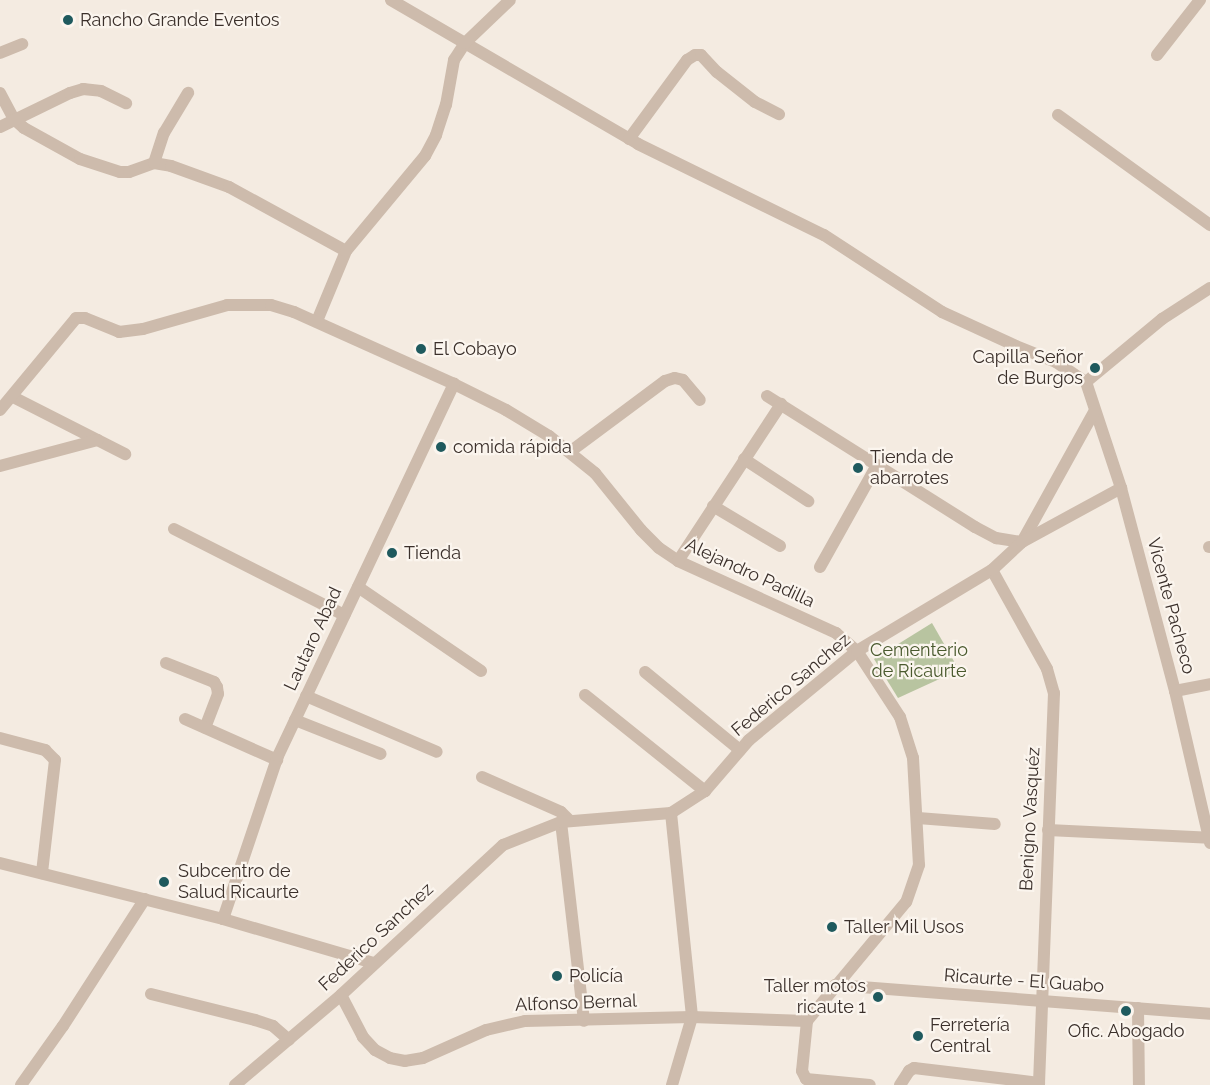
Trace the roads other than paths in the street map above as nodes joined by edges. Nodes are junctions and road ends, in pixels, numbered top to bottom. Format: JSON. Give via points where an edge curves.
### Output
{"nodes":[{"id":1,"x":391,"y":0,"type":"edge"},
{"id":2,"x":510,"y":0,"type":"edge"},
{"id":3,"x":1200,"y":0,"type":"edge"},
{"id":4,"x":465,"y":43,"type":"junction"},
{"id":5,"x":22,"y":44,"type":"dead end"},
{"id":6,"x":0,"y":53,"type":"edge"},
{"id":7,"x":1157,"y":55,"type":"dead end"},
{"id":8,"x":0,"y":93,"type":"edge"},
{"id":9,"x":188,"y":93,"type":"dead end"},
{"id":10,"x":126,"y":103,"type":"dead end"},
{"id":11,"x":779,"y":114,"type":"dead end"},
{"id":12,"x":1058,"y":115,"type":"dead end"},
{"id":13,"x":14,"y":119,"type":"junction"},
{"id":14,"x":0,"y":127,"type":"edge"},
{"id":15,"x":629,"y":139,"type":"junction"},
{"id":16,"x":154,"y":163,"type":"junction"},
{"id":17,"x":1210,"y":225,"type":"edge"},
{"id":18,"x":346,"y":251,"type":"junction"},
{"id":19,"x":1210,"y":288,"type":"edge"},
{"id":20,"x":316,"y":321,"type":"junction"},
{"id":21,"x":1086,"y":382,"type":"junction"},
{"id":22,"x":454,"y":384,"type":"junction"},
{"id":23,"x":767,"y":396,"type":"dead end"},
{"id":24,"x":13,"y":397,"type":"junction"},
{"id":25,"x":700,"y":400,"type":"dead end"},
{"id":26,"x":781,"y":404,"type":"junction"},
{"id":27,"x":0,"y":410,"type":"edge"},
{"id":28,"x":1094,"y":412,"type":"junction"},
{"id":29,"x":98,"y":440,"type":"junction"},
{"id":30,"x":571,"y":452,"type":"junction"},
{"id":31,"x":125,"y":454,"type":"dead end"},
{"id":32,"x":744,"y":459,"type":"junction"},
{"id":33,"x":877,"y":465,"type":"junction"},
{"id":34,"x":0,"y":466,"type":"edge"},
{"id":35,"x":1121,"y":488,"type":"junction"},
{"id":36,"x":808,"y":501,"type":"dead end"},
{"id":37,"x":713,"y":506,"type":"junction"},
{"id":38,"x":174,"y":529,"type":"dead end"},
{"id":39,"x":1022,"y":542,"type":"junction"},
{"id":40,"x":780,"y":546,"type":"dead end"},
{"id":41,"x":678,"y":561,"type":"junction"},
{"id":42,"x":820,"y":567,"type":"dead end"},
{"id":43,"x":992,"y":570,"type":"junction"},
{"id":44,"x":358,"y":587,"type":"junction"},
{"id":45,"x":344,"y":615,"type":"junction"},
{"id":46,"x":857,"y":651,"type":"junction"},
{"id":47,"x":166,"y":663,"type":"dead end"},
{"id":48,"x":481,"y":672,"type":"dead end"},
{"id":49,"x":645,"y":672,"type":"dead end"},
{"id":50,"x":1210,"y":684,"type":"edge"},
{"id":51,"x":1175,"y":691,"type":"junction"},
{"id":52,"x":585,"y":695,"type":"dead end"},
{"id":53,"x":306,"y":696,"type":"junction"},
{"id":54,"x":185,"y":719,"type":"dead end"},
{"id":55,"x":295,"y":720,"type":"junction"},
{"id":56,"x":205,"y":728,"type":"junction"},
{"id":57,"x":0,"y":738,"type":"edge"},
{"id":58,"x":740,"y":750,"type":"junction"},
{"id":59,"x":437,"y":752,"type":"dead end"},
{"id":60,"x":381,"y":754,"type":"dead end"},
{"id":61,"x":277,"y":760,"type":"junction"},
{"id":62,"x":482,"y":777,"type":"dead end"},
{"id":63,"x":705,"y":791,"type":"junction"},
{"id":64,"x":671,"y":813,"type":"junction"},
{"id":65,"x":918,"y":818,"type":"junction"},
{"id":66,"x":565,"y":821,"type":"junction"},
{"id":67,"x":995,"y":824,"type":"dead end"},
{"id":68,"x":1048,"y":830,"type":"junction"},
{"id":69,"x":1209,"y":838,"type":"edge"},
{"id":70,"x":1210,"y":843,"type":"edge"},
{"id":71,"x":0,"y":863,"type":"edge"},
{"id":72,"x":42,"y":873,"type":"junction"},
{"id":73,"x":145,"y":899,"type":"junction"},
{"id":74,"x":223,"y":919,"type":"junction"},
{"id":75,"x":373,"y":963,"type":"junction"},
{"id":76,"x":835,"y":985,"type":"junction"},
{"id":77,"x":151,"y":994,"type":"dead end"},
{"id":78,"x":341,"y":995,"type":"junction"},
{"id":79,"x":1041,"y":1001,"type":"junction"},
{"id":80,"x":1138,"y":1008,"type":"junction"},
{"id":81,"x":1210,"y":1014,"type":"edge"},
{"id":82,"x":692,"y":1017,"type":"junction"},
{"id":83,"x":584,"y":1021,"type":"junction"},
{"id":84,"x":807,"y":1021,"type":"junction"},
{"id":85,"x":289,"y":1040,"type":"junction"},
{"id":86,"x":1039,"y":1084,"type":"edge"},
{"id":87,"x":21,"y":1085,"type":"edge"},
{"id":88,"x":235,"y":1085,"type":"edge"},
{"id":89,"x":672,"y":1085,"type":"edge"},
{"id":90,"x":870,"y":1085,"type":"edge"},
{"id":91,"x":900,"y":1085,"type":"edge"},
{"id":92,"x":1139,"y":1085,"type":"edge"}],
"edges":[{"from":1,"to":4,"type":"street"},
{"from":2,"to":4,"type":"street"},
{"from":3,"to":7,"type":"street"},
{"from":4,"to":15,"type":"street"},
{"from":4,"to":18,"type":"street","via":[[454,60],[442,118],[425,156]]},
{"from":5,"to":6,"type":"street"},
{"from":8,"to":13,"type":"street"},
{"from":9,"to":16,"type":"street","via":[[164,133]]},
{"from":10,"to":13,"type":"street","via":[[101,91],[83,89]]},
{"from":11,"to":15,"type":"street","via":[[755,102],[701,55],[695,55],[687,60]]},
{"from":12,"to":17,"type":"street"},
{"from":13,"to":14,"type":"street"},
{"from":13,"to":16,"type":"street","via":[[94,165],[129,172]]},
{"from":15,"to":21,"type":"street","via":[[824,235],[942,312],[1056,362]]},
{"from":16,"to":18,"type":"street","via":[[229,187]]},
{"from":18,"to":20,"type":"street"},
{"from":19,"to":21,"type":"street","via":[[1162,320]]},
{"from":20,"to":22,"type":"street","name":"Alejandro Padilla"},
{"from":20,"to":24,"type":"street","name":"Alejandro Padilla","via":[[270,305],[227,305],[119,332],[76,318]]},
{"from":21,"to":28,"type":"street","name":"Vicente Pacheco"},
{"from":22,"to":30,"type":"street","name":"Alejandro Padilla","via":[[506,410]]},
{"from":22,"to":44,"type":"street","name":"Lautaro Abad"},
{"from":23,"to":26,"type":"street"},
{"from":24,"to":27,"type":"street"},
{"from":24,"to":29,"type":"street"},
{"from":25,"to":30,"type":"street","via":[[683,380],[664,381]]},
{"from":26,"to":32,"type":"street"},
{"from":26,"to":33,"type":"street"},
{"from":28,"to":35,"type":"street","name":"Vicente Pacheco"},
{"from":28,"to":39,"type":"street"},
{"from":29,"to":31,"type":"street"},
{"from":29,"to":34,"type":"street"},
{"from":30,"to":41,"type":"street","name":"Alejandro Padilla","via":[[595,473],[658,548]]},
{"from":32,"to":36,"type":"street"},
{"from":32,"to":37,"type":"street"},
{"from":33,"to":39,"type":"street","via":[[975,527],[996,538]]},
{"from":33,"to":42,"type":"street"},
{"from":35,"to":39,"type":"street","name":"Federico Sanchez"},
{"from":35,"to":51,"type":"street","name":"Vicente Pacheco"},
{"from":37,"to":40,"type":"street"},
{"from":37,"to":41,"type":"street"},
{"from":38,"to":45,"type":"street"},
{"from":39,"to":43,"type":"street","name":"Federico Sanchez"},
{"from":41,"to":46,"type":"street","name":"Alejandro Padilla","via":[[836,633]]},
{"from":43,"to":46,"type":"street","name":"Federico Sanchez"},
{"from":43,"to":68,"type":"street","name":"Benigno Vasquéz","via":[[1052,681]]},
{"from":44,"to":45,"type":"street","name":"Lautaro Abad"},
{"from":44,"to":48,"type":"street"},
{"from":45,"to":53,"type":"street","name":"Lautaro Abad"},
{"from":46,"to":58,"type":"street","name":"Federico Sanchez"},
{"from":46,"to":65,"type":"street","name":"Alejandro Padilla","via":[[900,717],[913,758]]},
{"from":47,"to":56,"type":"street","via":[[218,687]]},
{"from":49,"to":58,"type":"street"},
{"from":50,"to":51,"type":"street"},
{"from":51,"to":69,"type":"street","name":"Vicente Pacheco"},
{"from":52,"to":63,"type":"street"},
{"from":53,"to":55,"type":"street","name":"Lautaro Abad"},
{"from":53,"to":59,"type":"street"},
{"from":54,"to":56,"type":"street"},
{"from":55,"to":60,"type":"street"},
{"from":55,"to":61,"type":"street","name":"Lautaro Abad"},
{"from":56,"to":61,"type":"street"},
{"from":57,"to":72,"type":"street","via":[[45,750],[55,760]]},
{"from":58,"to":63,"type":"street","name":"Federico Sanchez"},
{"from":61,"to":74,"type":"street","name":"Lautaro Abad"},
{"from":62,"to":66,"type":"street","via":[[561,812]]},
{"from":63,"to":64,"type":"street","name":"Federico Sanchez"},
{"from":64,"to":66,"type":"street","name":"Federico Sanchez"},
{"from":64,"to":82,"type":"street"},
{"from":65,"to":67,"type":"street"},
{"from":65,"to":76,"type":"street","name":"Alejandro Padilla","via":[[919,865],[906,902]]},
{"from":66,"to":75,"type":"street","name":"Federico Sanchez","via":[[503,845]]},
{"from":66,"to":83,"type":"street"},
{"from":68,"to":69,"type":"street"},
{"from":68,"to":79,"type":"street","name":"Benigno Vasquéz"},
{"from":69,"to":70,"type":"street","name":"Vicente Pacheco"},
{"from":71,"to":72,"type":"street"},
{"from":72,"to":73,"type":"street"},
{"from":73,"to":74,"type":"street"},
{"from":73,"to":87,"type":"street"},
{"from":74,"to":75,"type":"street"},
{"from":75,"to":78,"type":"street","name":"Federico Sanchez"},
{"from":76,"to":79,"type":"street","name":"Ricaurte - El Guabo"},
{"from":76,"to":84,"type":"street"},
{"from":77,"to":85,"type":"street","via":[[273,1026]]},
{"from":78,"to":83,"type":"street","name":"Alfonso Bernal","via":[[358,1029],[375,1050],[405,1061],[423,1058],[505,1024]]},
{"from":78,"to":85,"type":"street","name":"Federico Sanchez"},
{"from":79,"to":80,"type":"street","name":"Ricaurte - El Guabo"},
{"from":79,"to":86,"type":"street","name":"Benigno Vasquéz"},
{"from":80,"to":81,"type":"street","name":"Ricaurte - El Guabo"},
{"from":80,"to":92,"type":"street"},
{"from":82,"to":83,"type":"street","name":"Alfonso Bernal"},
{"from":82,"to":84,"type":"street","name":"Alfonso Bernal"},
{"from":82,"to":89,"type":"street"},
{"from":84,"to":90,"type":"street","via":[[802,1071],[806,1079]]},
{"from":85,"to":88,"type":"street","name":"Federico Sanchez"},
{"from":86,"to":91,"type":"street","via":[[914,1068]]}]}
